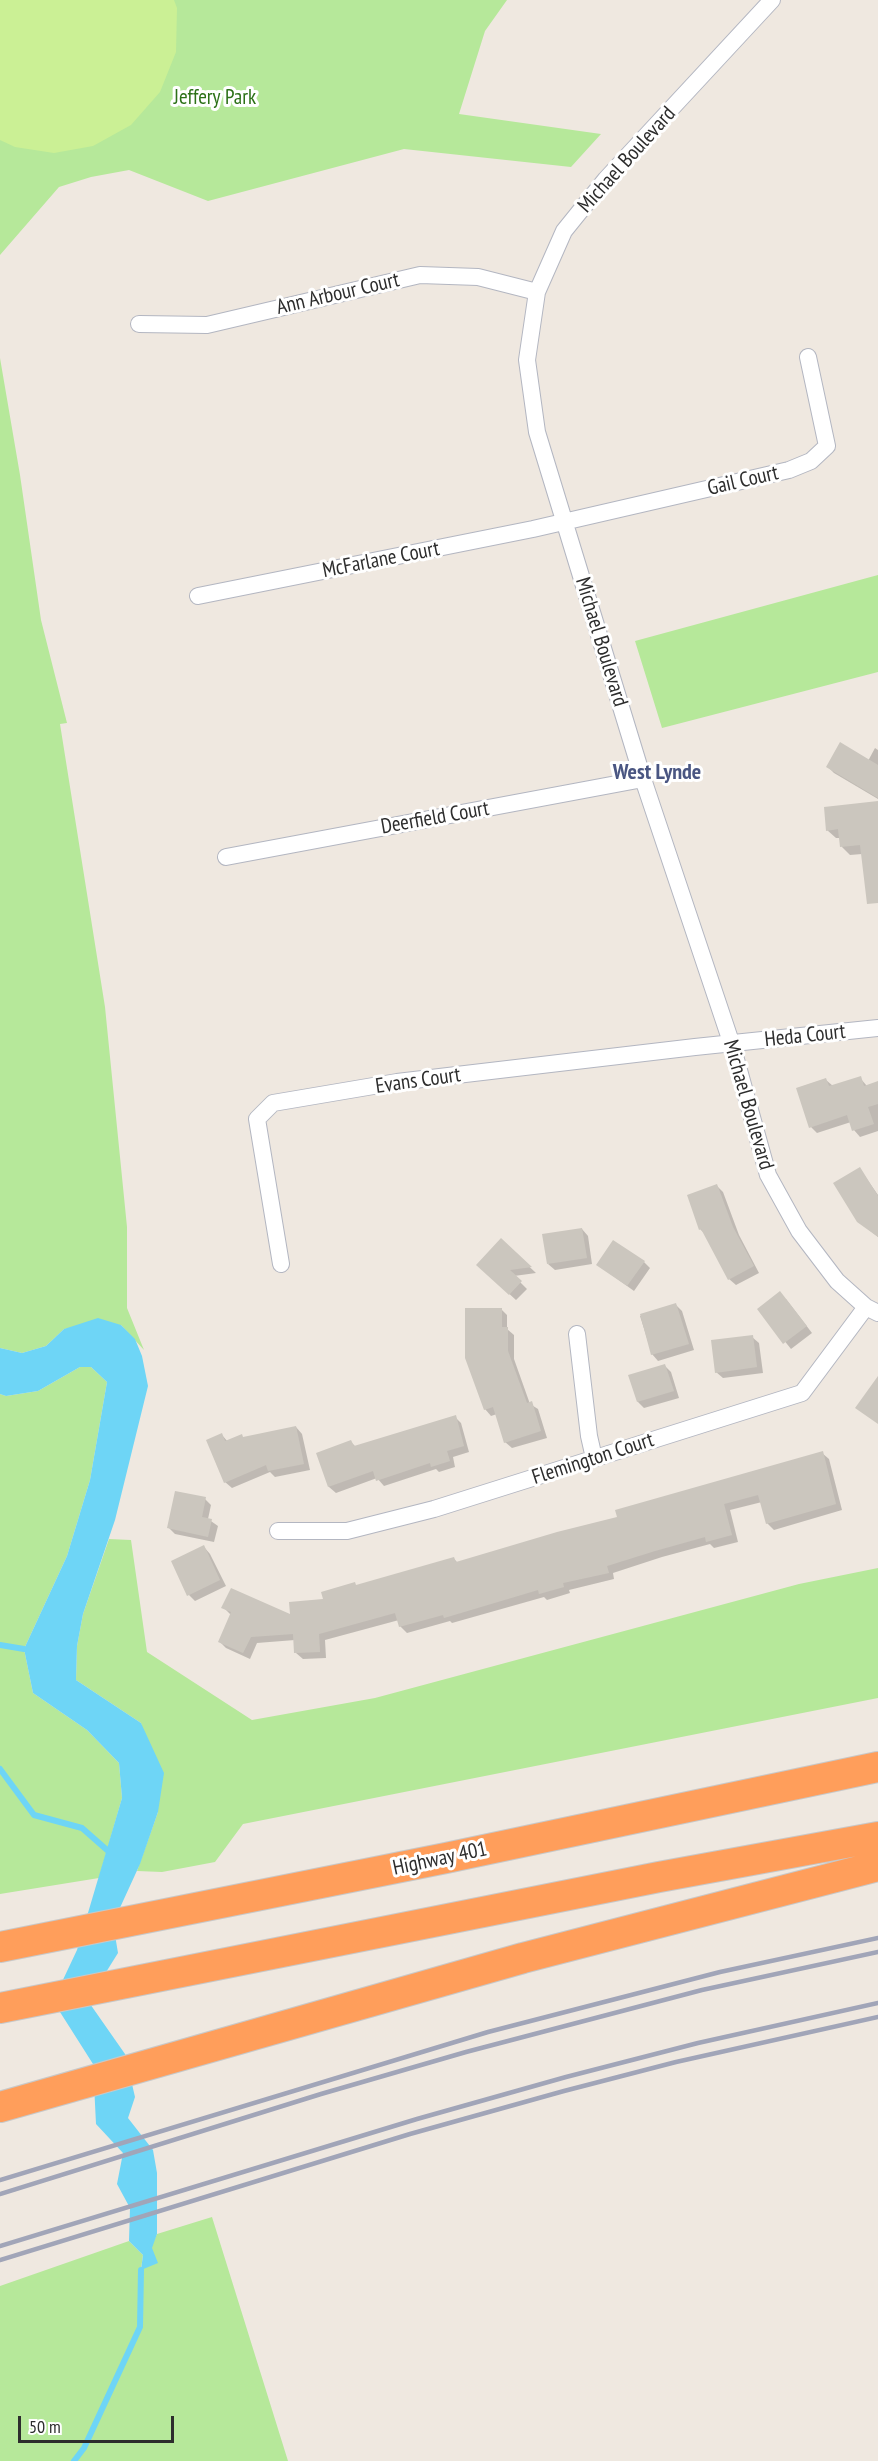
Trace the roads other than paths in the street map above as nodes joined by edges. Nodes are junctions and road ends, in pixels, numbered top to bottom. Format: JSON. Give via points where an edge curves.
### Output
{"nodes":[{"id":1,"x":772,"y":0,"type":"edge"},
{"id":2,"x":537,"y":292,"type":"junction"},
{"id":3,"x":139,"y":324,"type":"dead end"},
{"id":4,"x":808,"y":357,"type":"dead end"},
{"id":5,"x":564,"y":522,"type":"junction"},
{"id":6,"x":198,"y":596,"type":"dead end"},
{"id":7,"x":643,"y":779,"type":"junction"},
{"id":8,"x":226,"y":857,"type":"dead end"},
{"id":9,"x":878,"y":1028,"type":"edge"},
{"id":10,"x":732,"y":1045,"type":"junction"},
{"id":11,"x":281,"y":1264,"type":"dead end"},
{"id":12,"x":872,"y":1310,"type":"edge"},
{"id":13,"x":577,"y":1334,"type":"dead end"},
{"id":14,"x":594,"y":1458,"type":"junction"},
{"id":15,"x":278,"y":1531,"type":"dead end"},
{"id":16,"x":878,"y":1767,"type":"edge"},
{"id":17,"x":878,"y":1837,"type":"edge"},
{"id":18,"x":878,"y":1866,"type":"edge"},
{"id":19,"x":0,"y":1947,"type":"edge"},
{"id":20,"x":0,"y":2008,"type":"edge"},
{"id":21,"x":0,"y":2107,"type":"edge"}],
"edges":[{"from":1,"to":2,"type":"street","name":"Michael Boulevard","via":[[606,179],[564,231]]},
{"from":2,"to":3,"type":"street","name":"Ann Arbour Court","via":[[478,277],[420,275],[207,325]]},
{"from":2,"to":5,"type":"street","name":"Michael Boulevard","via":[[527,360],[537,432]]},
{"from":4,"to":5,"type":"street","name":"Gail Court","via":[[827,446],[811,461],[789,470]]},
{"from":5,"to":6,"type":"street","name":"McFarlane Court"},
{"from":5,"to":7,"type":"street","name":"Michael Boulevard"},
{"from":7,"to":8,"type":"street","name":"Deerfield Court"},
{"from":7,"to":10,"type":"street","name":"Michael Boulevard"},
{"from":9,"to":10,"type":"street","name":"Heda Court"},
{"from":10,"to":11,"type":"street","name":"Evans Court","via":[[397,1082],[273,1103],[257,1119]]},
{"from":10,"to":12,"type":"street","name":"Michael Boulevard","via":[[768,1175],[799,1231],[837,1281]]},
{"from":12,"to":14,"type":"street","name":"Flemington Court","via":[[802,1393]]},
{"from":13,"to":14,"type":"street"},
{"from":14,"to":15,"type":"street","name":"Flemington Court","via":[[434,1509],[347,1531]]},
{"from":16,"to":19,"type":"highway","name":"Highway 401"},
{"from":17,"to":20,"type":"highway"},
{"from":18,"to":21,"type":"highway","via":[[523,1958]]}]}
